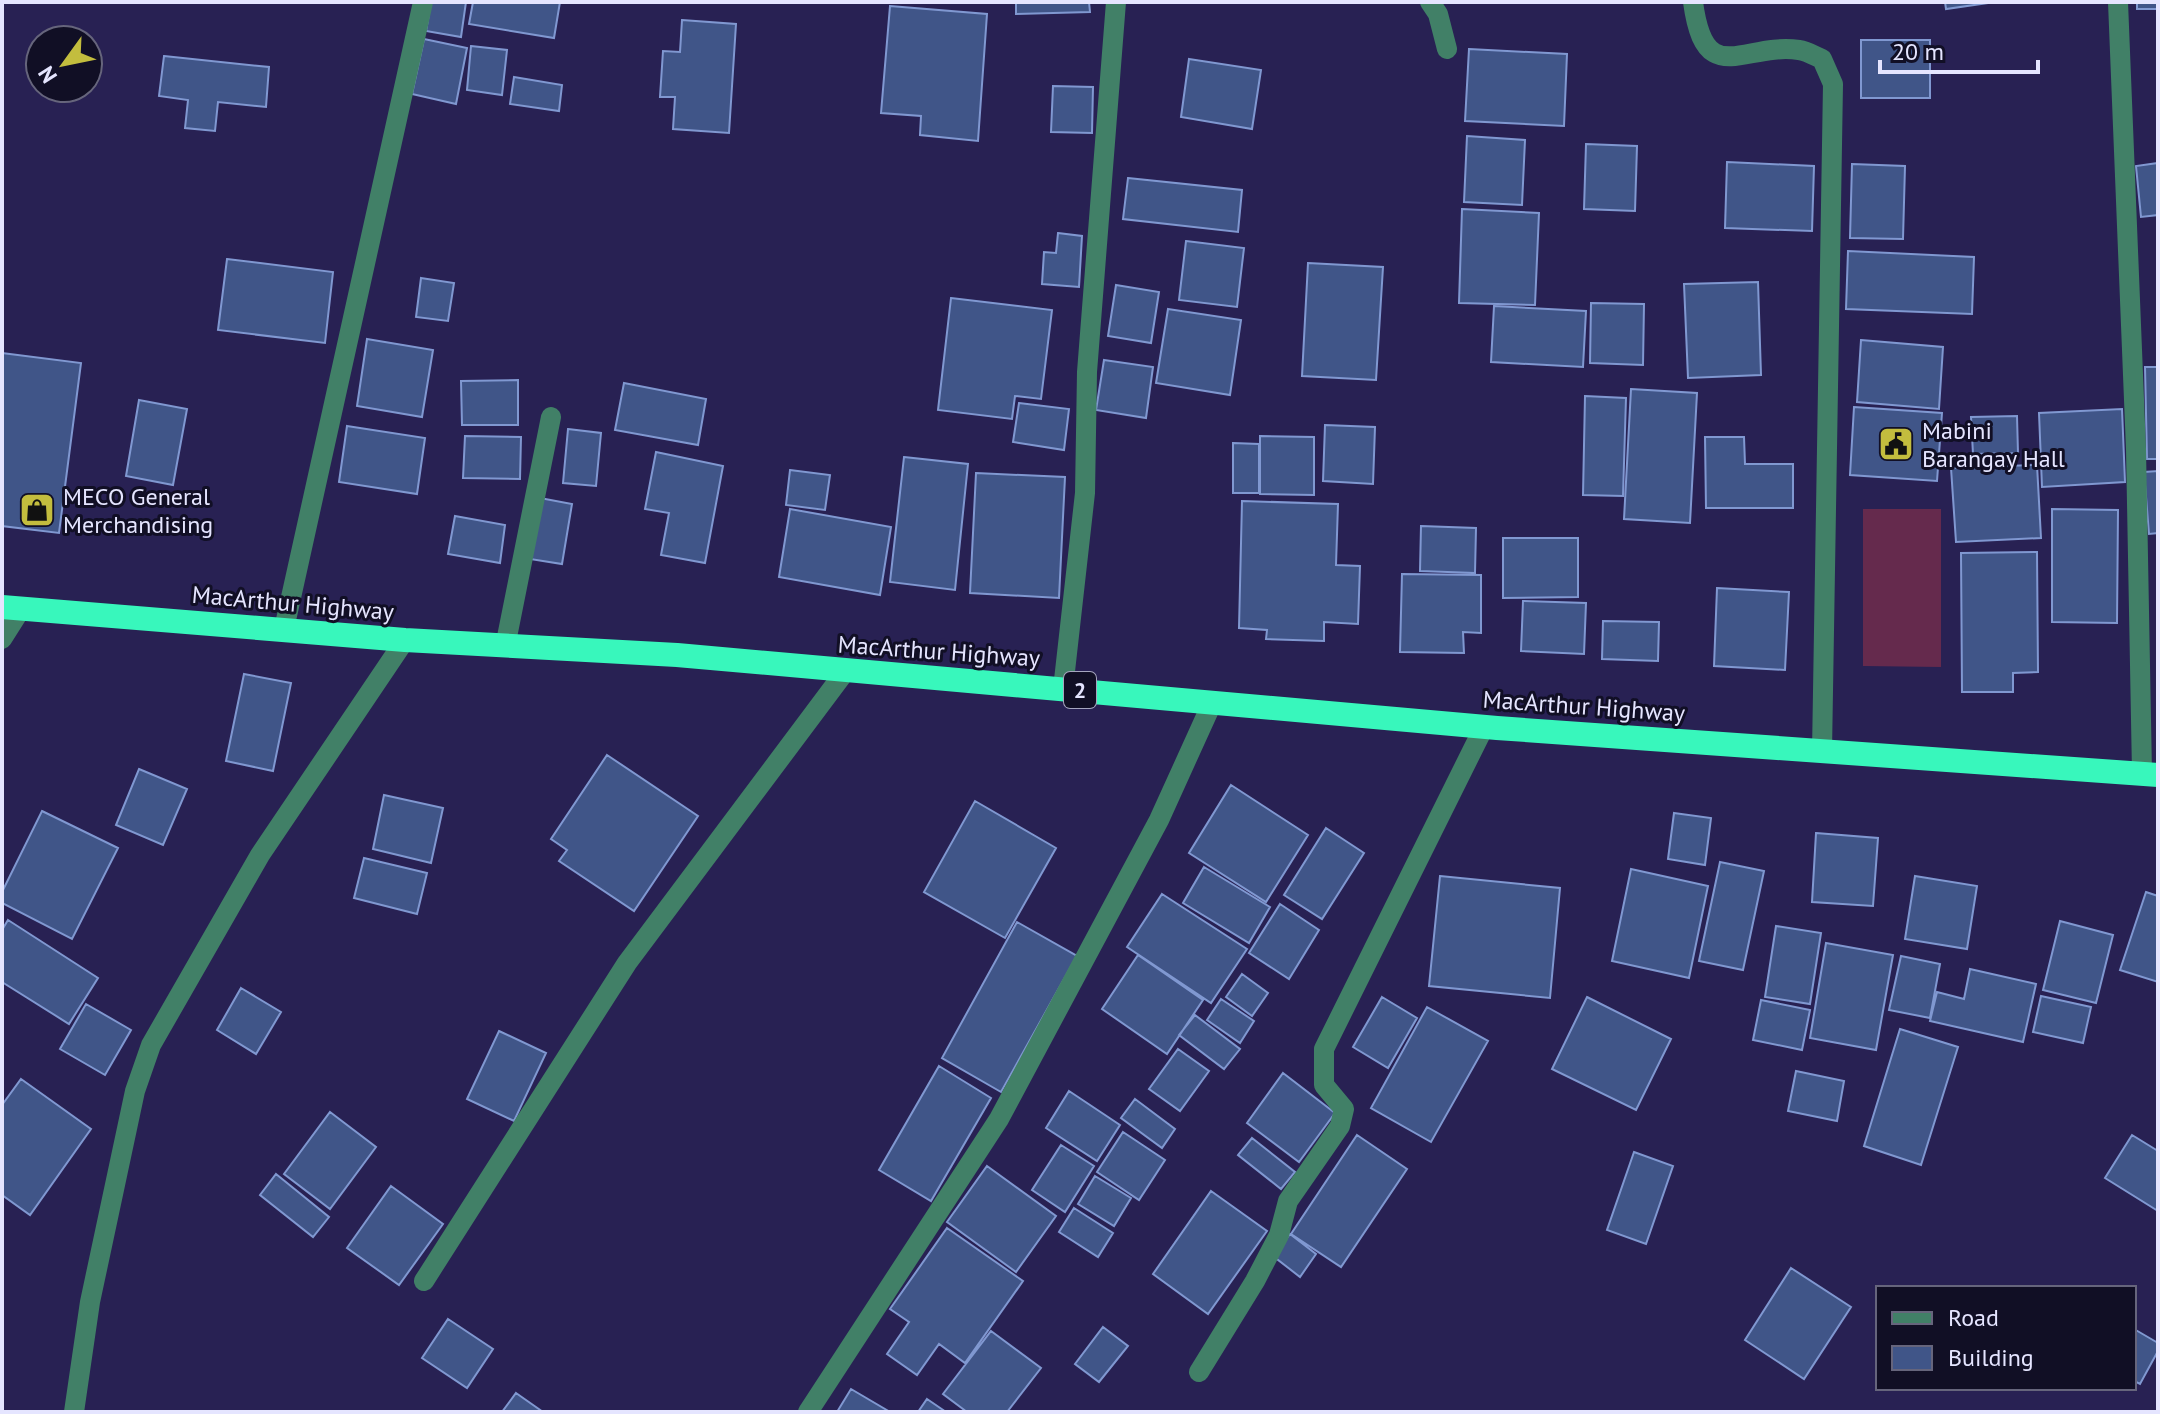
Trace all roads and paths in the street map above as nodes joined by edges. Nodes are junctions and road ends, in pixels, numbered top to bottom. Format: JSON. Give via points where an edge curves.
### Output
{"nodes":[{"id":1,"x":423,"y":2,"type":"edge"},
{"id":2,"x":1116,"y":2,"type":"edge"},
{"id":3,"x":1430,"y":2,"type":"edge"},
{"id":4,"x":1693,"y":2,"type":"edge"},
{"id":5,"x":2118,"y":2,"type":"edge"},
{"id":6,"x":1447,"y":49,"type":"dead end"},
{"id":7,"x":551,"y":417,"type":"dead end"},
{"id":8,"x":12,"y":608,"type":"edge"},
{"id":9,"x":284,"y":629,"type":"junction"},
{"id":10,"x":2,"y":639,"type":"edge"},
{"id":11,"x":405,"y":640,"type":"junction"},
{"id":12,"x":505,"y":647,"type":"junction"},
{"id":13,"x":844,"y":673,"type":"junction"},
{"id":14,"x":1063,"y":689,"type":"junction"},
{"id":15,"x":1213,"y":701,"type":"junction"},
{"id":16,"x":1484,"y":727,"type":"junction"},
{"id":17,"x":1822,"y":752,"type":"junction"},
{"id":18,"x":2150,"y":774,"type":"edge"},
{"id":19,"x":424,"y":1281,"type":"dead end"},
{"id":20,"x":1199,"y":1372,"type":"dead end"},
{"id":21,"x":74,"y":1412,"type":"edge"},
{"id":22,"x":808,"y":1412,"type":"edge"}],
"edges":[{"from":1,"to":9,"type":"street"},
{"from":2,"to":14,"type":"street","via":[[1087,372],[1085,493]]},
{"from":3,"to":6,"type":"street"},
{"from":4,"to":17,"type":"street","via":[[1697,32],[1709,50],[1728,57],[1799,50],[1822,59],[1833,84]]},
{"from":5,"to":18,"type":"street"},
{"from":7,"to":12,"type":"street"},
{"from":8,"to":9,"type":"highway","name":"MacArthur Highway","number":"2"},
{"from":8,"to":10,"type":"street"},
{"from":9,"to":11,"type":"highway","name":"MacArthur Highway","number":"2"},
{"from":11,"to":12,"type":"highway","name":"MacArthur Highway","number":"2"},
{"from":11,"to":21,"type":"street","via":[[260,855],[151,1045],[135,1091],[90,1302]]},
{"from":12,"to":13,"type":"highway","name":"MacArthur Highway","number":"2","via":[[677,655]]},
{"from":13,"to":14,"type":"highway","name":"MacArthur Highway","number":"2"},
{"from":13,"to":19,"type":"street","via":[[627,963]]},
{"from":14,"to":15,"type":"highway","name":"MacArthur Highway","number":"2"},
{"from":15,"to":16,"type":"highway","name":"MacArthur Highway","number":"2"},
{"from":15,"to":22,"type":"street","via":[[1159,820],[999,1119]]},
{"from":16,"to":17,"type":"highway","name":"MacArthur Highway","number":"2"},
{"from":16,"to":20,"type":"street","via":[[1324,1049],[1324,1085],[1344,1109],[1340,1126],[1288,1201],[1279,1235]]},
{"from":17,"to":18,"type":"highway","name":"MacArthur Highway","number":"2"}]}
